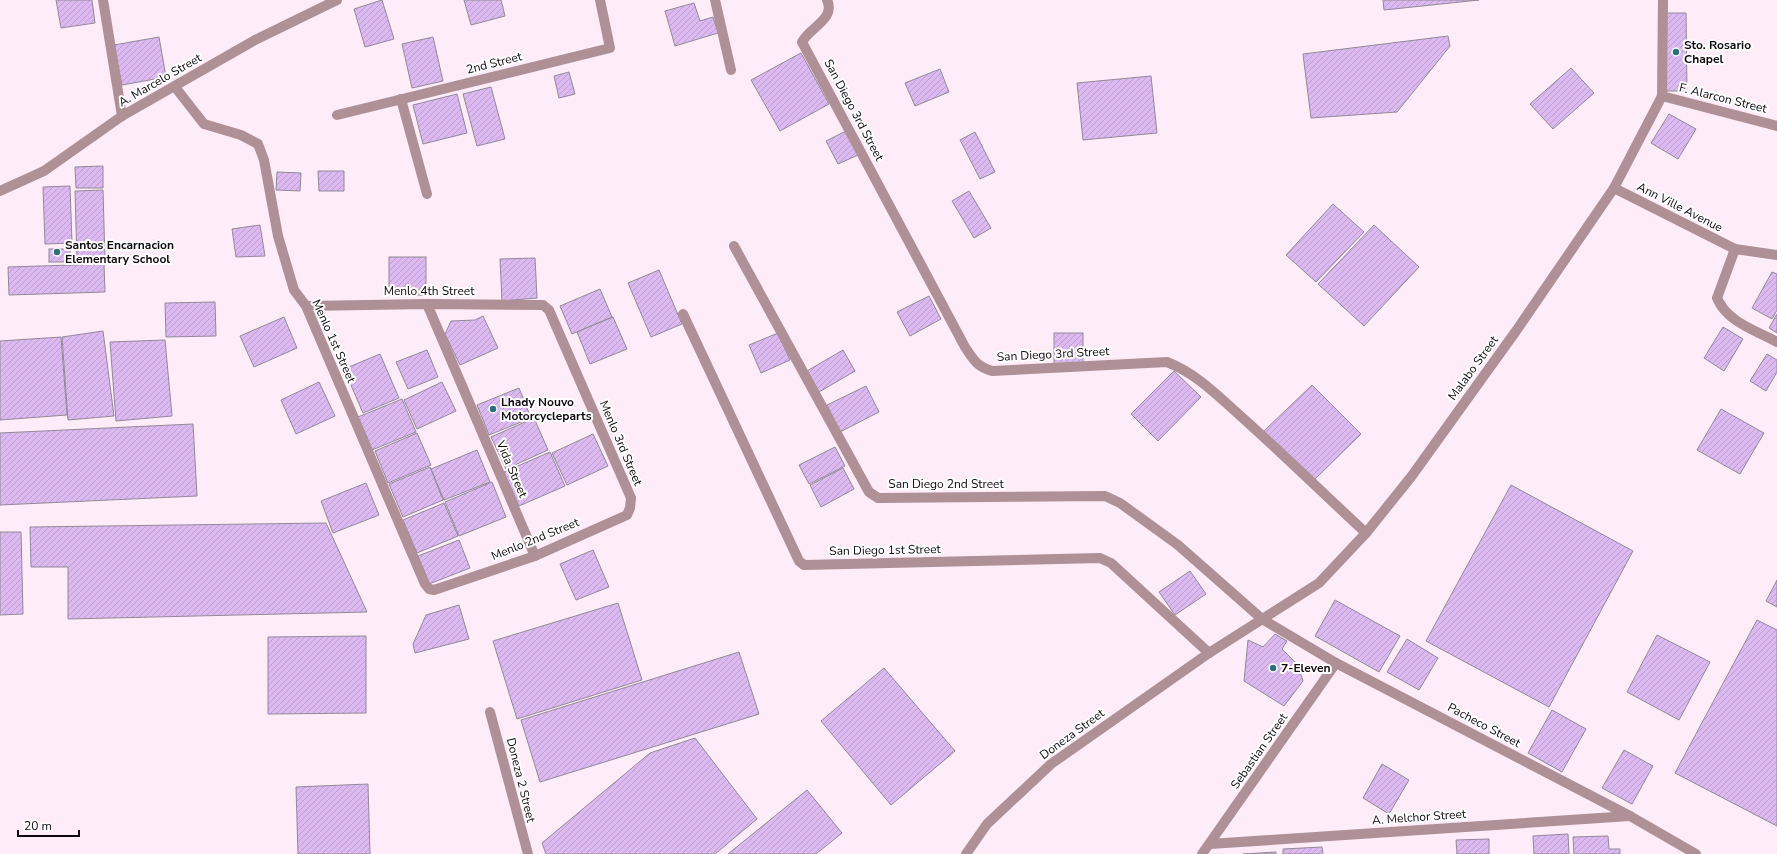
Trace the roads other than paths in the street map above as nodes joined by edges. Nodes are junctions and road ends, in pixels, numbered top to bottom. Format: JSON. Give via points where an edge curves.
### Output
{"nodes":[{"id":1,"x":103,"y":0,"type":"edge"},
{"id":2,"x":337,"y":0,"type":"edge"},
{"id":3,"x":600,"y":0,"type":"edge"},
{"id":4,"x":715,"y":0,"type":"edge"},
{"id":5,"x":827,"y":0,"type":"edge"},
{"id":6,"x":1663,"y":0,"type":"edge"},
{"id":7,"x":732,"y":70,"type":"dead end"},
{"id":8,"x":175,"y":87,"type":"junction"},
{"id":9,"x":1662,"y":96,"type":"junction"},
{"id":10,"x":401,"y":99,"type":"junction"},
{"id":11,"x":337,"y":115,"type":"dead end"},
{"id":12,"x":122,"y":116,"type":"junction"},
{"id":13,"x":1777,"y":126,"type":"edge"},
{"id":14,"x":1614,"y":188,"type":"junction"},
{"id":15,"x":0,"y":191,"type":"edge"},
{"id":16,"x":427,"y":194,"type":"dead end"},
{"id":17,"x":734,"y":246,"type":"dead end"},
{"id":18,"x":1736,"y":249,"type":"junction"},
{"id":19,"x":1777,"y":255,"type":"edge"},
{"id":20,"x":426,"y":304,"type":"junction"},
{"id":21,"x":306,"y":306,"type":"junction"},
{"id":22,"x":549,"y":310,"type":"joint"},
{"id":23,"x":683,"y":314,"type":"dead end"},
{"id":24,"x":1777,"y":342,"type":"edge"},
{"id":25,"x":631,"y":498,"type":"joint"},
{"id":26,"x":1366,"y":533,"type":"junction"},
{"id":27,"x":535,"y":556,"type":"junction"},
{"id":28,"x":434,"y":590,"type":"joint"},
{"id":29,"x":1262,"y":619,"type":"junction"},
{"id":30,"x":1209,"y":653,"type":"junction"},
{"id":31,"x":1336,"y":663,"type":"junction"},
{"id":32,"x":490,"y":712,"type":"dead end"},
{"id":33,"x":1630,"y":816,"type":"junction"},
{"id":34,"x":1210,"y":844,"type":"junction"},
{"id":35,"x":528,"y":854,"type":"edge"},
{"id":36,"x":966,"y":854,"type":"edge"},
{"id":37,"x":1202,"y":854,"type":"edge"},
{"id":38,"x":1696,"y":854,"type":"edge"}],
"edges":[{"from":1,"to":12,"type":"street"},
{"from":2,"to":8,"type":"street","name":"A. Marcelo Street","via":[[255,40]]},
{"from":3,"to":10,"type":"street","name":"2nd Street","via":[[610,48]]},
{"from":4,"to":7,"type":"street"},
{"from":5,"to":26,"type":"street","name":"San Diego 3rd Street","via":[[830,5],[828,15],[805,36],[802,42],[976,364],[992,371],[1160,362],[1182,368],[1231,408]]},
{"from":6,"to":9,"type":"street"},
{"from":8,"to":12,"type":"street","name":"A. Marcelo Street"},
{"from":8,"to":21,"type":"street","name":"Menlo 1st Street","via":[[204,124],[241,135],[258,144],[264,160],[278,236],[294,290]]},
{"from":9,"to":13,"type":"street","name":"F. Alarcon Street"},
{"from":9,"to":14,"type":"street","name":"Malabo Street"},
{"from":10,"to":11,"type":"street","name":"2nd Street"},
{"from":10,"to":16,"type":"street"},
{"from":12,"to":15,"type":"street","name":"A. Marcelo Street","via":[[44,171]]},
{"from":14,"to":18,"type":"street","name":"Ann Ville Avenue"},
{"from":14,"to":26,"type":"street","name":"Malabo Street","via":[[1512,338],[1411,477]]},
{"from":17,"to":29,"type":"street","name":"San Diego 2nd Street","via":[[869,492],[878,498],[1105,496],[1120,503],[1178,545]]},
{"from":18,"to":19,"type":"street","name":"Ann Ville Avenue"},
{"from":18,"to":24,"type":"street","via":[[1717,298],[1721,308],[1733,319]]},
{"from":20,"to":21,"type":"street","name":"Menlo 4th Street"},
{"from":20,"to":22,"type":"street","name":"Menlo 4th Street","via":[[543,305]]},
{"from":20,"to":27,"type":"street","name":"Vida Street"},
{"from":21,"to":28,"type":"street","name":"Menlo 1st Street","via":[[425,584]]},
{"from":22,"to":25,"type":"street","name":"Menlo 3rd Street"},
{"from":23,"to":30,"type":"street","name":"San Diego 1st Street","via":[[799,561],[804,565],[1100,558],[1111,563]]},
{"from":25,"to":27,"type":"street","name":"Menlo 2nd Street","via":[[627,515]]},
{"from":26,"to":29,"type":"street","name":"Malabo Street","via":[[1319,582]]},
{"from":27,"to":28,"type":"street","name":"Menlo 2nd Street"},
{"from":29,"to":30,"type":"street","name":"Doneza Street"},
{"from":29,"to":31,"type":"street","name":"Pacheco Street"},
{"from":30,"to":36,"type":"street","name":"Doneza Street","via":[[1051,764],[987,824]]},
{"from":31,"to":33,"type":"street","name":"Pacheco Street"},
{"from":31,"to":34,"type":"street","name":"Sebastian Street"},
{"from":32,"to":35,"type":"street","name":"Doneza 2 Street"},
{"from":33,"to":34,"type":"street","name":"A. Melchor Street"},
{"from":33,"to":38,"type":"street","name":"Pacheco Street"},
{"from":34,"to":37,"type":"street","name":"Sebastian Street"}]}
